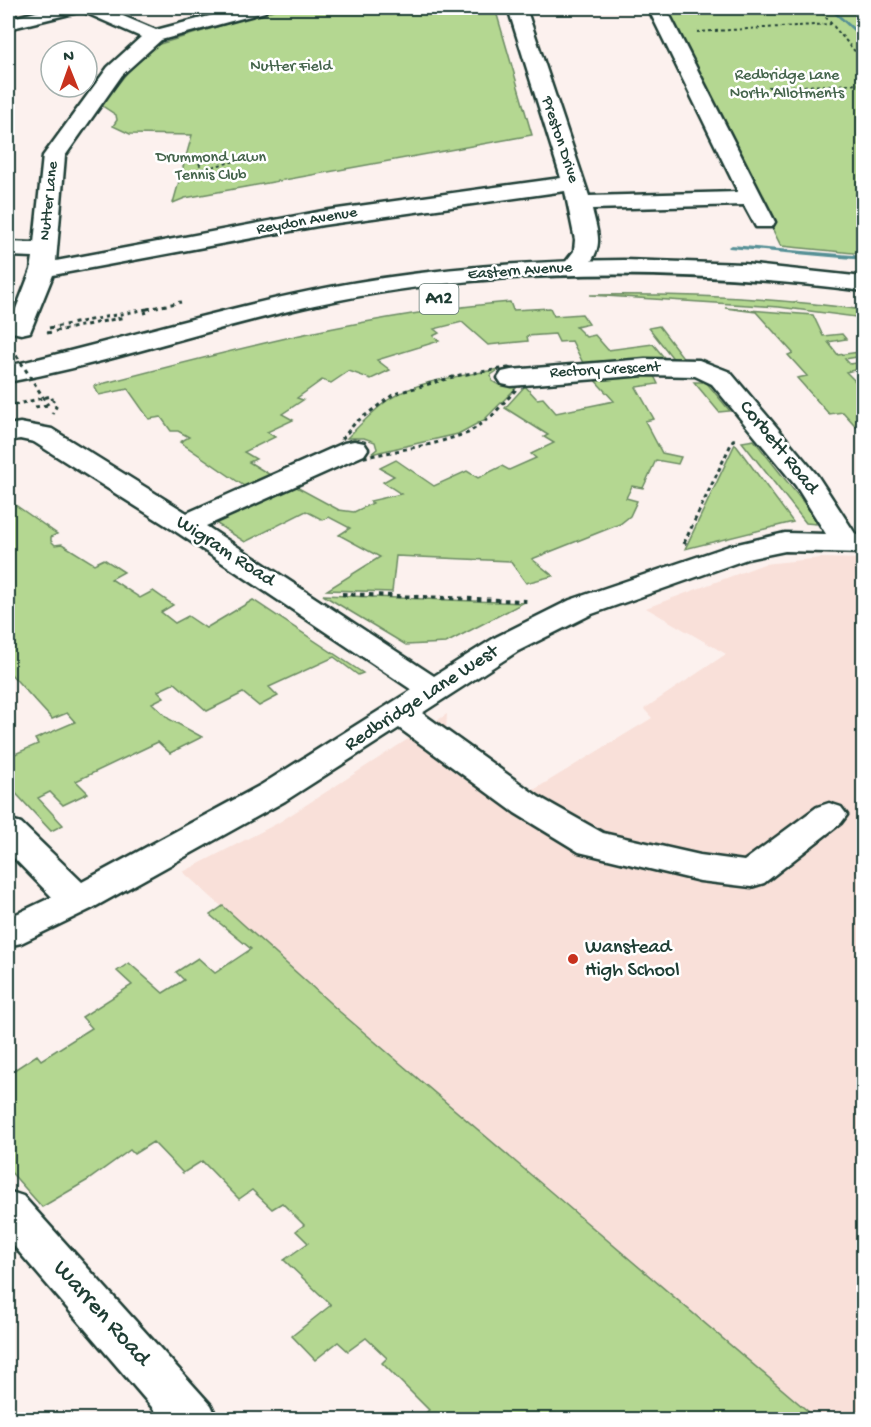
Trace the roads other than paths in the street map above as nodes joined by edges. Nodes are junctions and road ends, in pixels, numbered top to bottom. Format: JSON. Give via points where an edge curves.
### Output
{"nodes":[{"id":1,"x":72,"y":8,"type":"edge"},
{"id":2,"x":90,"y":8,"type":"edge"},
{"id":3,"x":259,"y":8,"type":"edge"},
{"id":4,"x":517,"y":8,"type":"edge"},
{"id":5,"x":657,"y":8,"type":"edge"},
{"id":6,"x":8,"y":24,"type":"edge"},
{"id":7,"x":154,"y":36,"type":"junction"},
{"id":8,"x":577,"y":193,"type":"junction"},
{"id":9,"x":752,"y":198,"type":"junction"},
{"id":10,"x":764,"y":222,"type":"dead end"},
{"id":11,"x":8,"y":249,"type":"edge"},
{"id":12,"x":44,"y":260,"type":"junction"},
{"id":13,"x":573,"y":268,"type":"junction"},
{"id":14,"x":864,"y":284,"type":"edge"},
{"id":15,"x":864,"y":304,"type":"edge"},
{"id":16,"x":249,"y":314,"type":"junction"},
{"id":17,"x":14,"y":334,"type":"edge"},
{"id":18,"x":8,"y":359,"type":"edge"},
{"id":19,"x":699,"y":368,"type":"joint"},
{"id":20,"x":520,"y":377,"type":"road end"},
{"id":21,"x":12,"y":387,"type":"edge"},
{"id":22,"x":8,"y":433,"type":"edge"},
{"id":23,"x":348,"y":451,"type":"road end"},
{"id":24,"x":185,"y":525,"type":"junction"},
{"id":25,"x":854,"y":543,"type":"edge"},
{"id":26,"x":435,"y":691,"type":"junction"},
{"id":27,"x":401,"y":713,"type":"junction"},
{"id":28,"x":829,"y":815,"type":"dead end"},
{"id":29,"x":8,"y":831,"type":"edge"},
{"id":30,"x":78,"y":900,"type":"junction"},
{"id":31,"x":8,"y":933,"type":"edge"},
{"id":32,"x":8,"y":1209,"type":"edge"},
{"id":33,"x":194,"y":1419,"type":"edge"}],
"edges":[{"from":1,"to":6,"type":"main road"},
{"from":2,"to":7,"type":"main road"},
{"from":3,"to":7,"type":"main road","name":"Nutter Lane"},
{"from":4,"to":8,"type":"main road","name":"Preston Drive"},
{"from":5,"to":9,"type":"main road"},
{"from":7,"to":12,"type":"main road","name":"Nutter Lane","via":[[115,71],[54,156]]},
{"from":8,"to":9,"type":"main road","name":"Reydon Avenue"},
{"from":8,"to":12,"type":"main road","name":"Reydon Avenue","via":[[323,218]]},
{"from":8,"to":13,"type":"main road","name":"Preston Drive","via":[[587,240],[585,255]]},
{"from":9,"to":10,"type":"main road"},
{"from":11,"to":12,"type":"main road","name":"Reydon Avenue"},
{"from":12,"to":17,"type":"main road","name":"Nutter Lane"},
{"from":13,"to":14,"type":"main road","name":"Eastern Avenue","number":"A12","via":[[776,274]]},
{"from":13,"to":16,"type":"main road","name":"Eastern Avenue","number":"A12","via":[[393,284]]},
{"from":15,"to":21,"type":"main road","name":"Eastern Avenue","number":"A12","via":[[668,289],[560,290],[454,297],[346,314]]},
{"from":16,"to":18,"type":"main road","number":"A12"},
{"from":16,"to":21,"type":"main road","name":"Eastern Avenue","number":"A12"},
{"from":19,"to":20,"type":"main road","name":"Rectory Crescent","via":[[600,369]]},
{"from":19,"to":25,"type":"main road","name":"Corbett Road","via":[[721,378]]},
{"from":22,"to":24,"type":"main road","name":"Wigram Road","via":[[42,435]]},
{"from":23,"to":24,"type":"main road"},
{"from":24,"to":26,"type":"main road","name":"Wigram Road"},
{"from":25,"to":26,"type":"main road","name":"Redbridge Lane West","via":[[785,542],[739,552],[641,585],[581,608],[507,644]]},
{"from":26,"to":27,"type":"main road","name":"Redbridge Lane West"},
{"from":27,"to":28,"type":"main road","via":[[537,810],[592,843],[640,855],[751,874]]},
{"from":27,"to":30,"type":"main road","name":"Redbridge Lane West","via":[[273,793]]},
{"from":29,"to":30,"type":"main road"},
{"from":30,"to":31,"type":"main road","name":"Redbridge Lane West"},
{"from":32,"to":33,"type":"main road","name":"Warren Road"}]}
